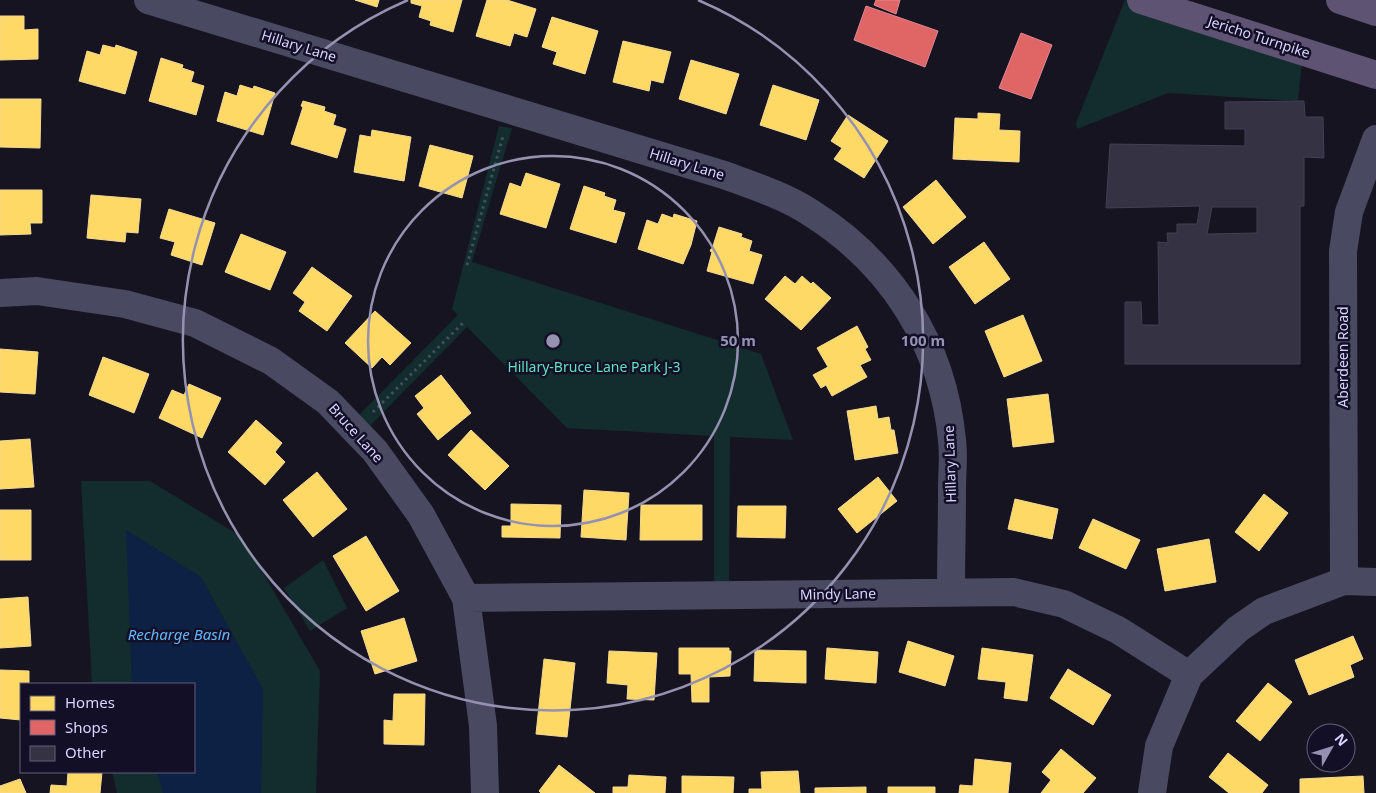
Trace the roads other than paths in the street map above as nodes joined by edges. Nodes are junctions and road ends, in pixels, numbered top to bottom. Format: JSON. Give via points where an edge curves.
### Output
{"nodes":[{"id":1,"x":148,"y":0,"type":"edge"},
{"id":2,"x":1141,"y":0,"type":"edge"},
{"id":3,"x":1340,"y":0,"type":"edge"},
{"id":4,"x":1376,"y":12,"type":"edge"},
{"id":5,"x":1376,"y":75,"type":"edge"},
{"id":6,"x":1376,"y":139,"type":"edge"},
{"id":7,"x":0,"y":294,"type":"edge"},
{"id":8,"x":1344,"y":581,"type":"junction"},
{"id":9,"x":1376,"y":582,"type":"edge"},
{"id":10,"x":951,"y":592,"type":"junction"},
{"id":11,"x":466,"y":598,"type":"junction"},
{"id":12,"x":1189,"y":676,"type":"junction"},
{"id":13,"x":485,"y":793,"type":"edge"},
{"id":14,"x":1152,"y":793,"type":"edge"}],
"edges":[{"from":1,"to":10,"type":"street","name":"Hillary Lane","via":[[724,175],[771,192],[832,227],[879,269],[916,321],[934,359],[948,411],[952,442]]},
{"from":2,"to":5,"type":"main road","name":"Jericho Turnpike"},
{"from":3,"to":4,"type":"main road"},
{"from":6,"to":8,"type":"street","name":"Aberdeen Road","via":[[1349,212],[1343,251]]},
{"from":7,"to":11,"type":"street","name":"Bruce Lane","via":[[37,291],[125,304],[196,323],[271,361],[328,402],[375,451],[421,515]]},
{"from":8,"to":9,"type":"street"},
{"from":8,"to":12,"type":"street","via":[[1264,611],[1238,629]]},
{"from":10,"to":11,"type":"street","name":"Mindy Lane"},
{"from":10,"to":12,"type":"street","name":"Mindy Lane","via":[[1014,592],[1064,604],[1118,630]]},
{"from":11,"to":13,"type":"street","name":"Bruce Lane","via":[[483,726]]},
{"from":12,"to":14,"type":"street","via":[[1159,746]]}]}
